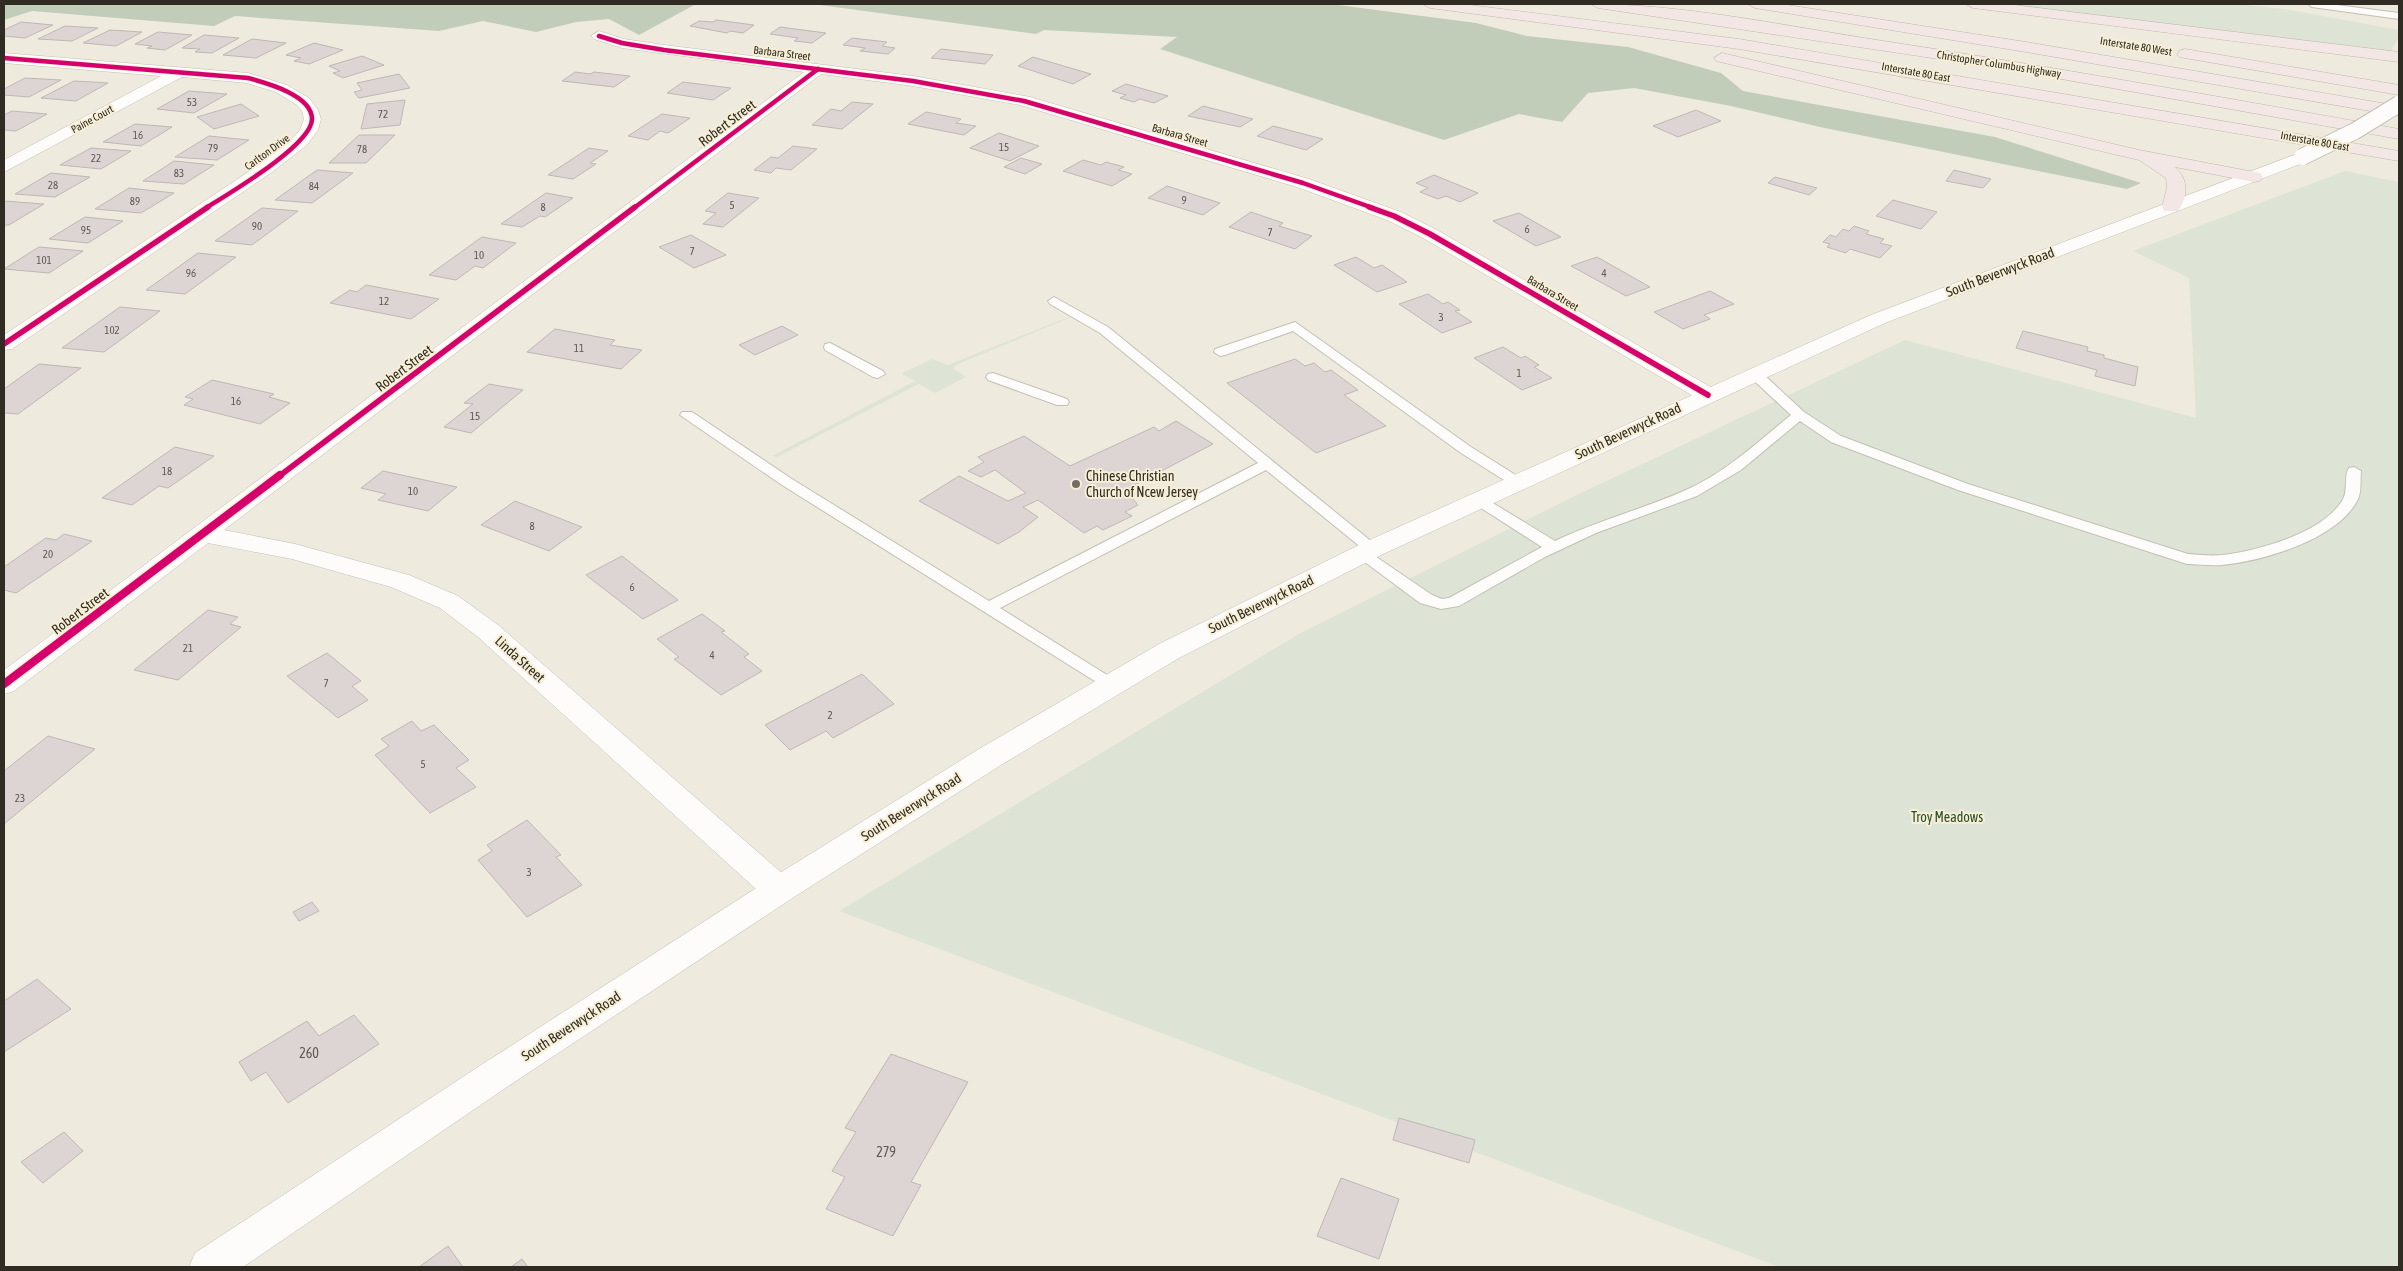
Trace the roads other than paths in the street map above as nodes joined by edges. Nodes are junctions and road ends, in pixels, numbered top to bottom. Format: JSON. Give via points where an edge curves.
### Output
{"nodes":[{"id":1,"x":1430,"y":4,"type":"edge"},
{"id":2,"x":1598,"y":4,"type":"edge"},
{"id":3,"x":1755,"y":4,"type":"edge"},
{"id":4,"x":1842,"y":4,"type":"edge"},
{"id":5,"x":1973,"y":4,"type":"edge"},
{"id":6,"x":2312,"y":4,"type":"edge"},
{"id":7,"x":1495,"y":12,"type":"junction"},
{"id":8,"x":2399,"y":16,"type":"edge"},
{"id":9,"x":1984,"y":25,"type":"dead end"},
{"id":10,"x":599,"y":36,"type":"dead end"},
{"id":11,"x":2170,"y":52,"type":"dead end"},
{"id":12,"x":2399,"y":57,"type":"edge"},
{"id":13,"x":4,"y":58,"type":"edge"},
{"id":14,"x":818,"y":69,"type":"junction"},
{"id":15,"x":180,"y":72,"type":"junction"},
{"id":16,"x":2399,"y":90,"type":"edge"},
{"id":17,"x":2399,"y":104,"type":"edge"},
{"id":18,"x":2399,"y":111,"type":"edge"},
{"id":19,"x":2399,"y":134,"type":"edge"},
{"id":20,"x":2139,"y":154,"type":"junction"},
{"id":21,"x":2399,"y":156,"type":"edge"},
{"id":22,"x":4,"y":167,"type":"edge"},
{"id":23,"x":2254,"y":177,"type":"junction"},
{"id":24,"x":2172,"y":207,"type":"junction"},
{"id":25,"x":1054,"y":301,"type":"dead end"},
{"id":26,"x":4,"y":344,"type":"edge"},
{"id":27,"x":830,"y":347,"type":"dead end"},
{"id":28,"x":1220,"y":352,"type":"dead end"},
{"id":29,"x":878,"y":374,"type":"dead end"},
{"id":30,"x":1755,"y":374,"type":"junction"},
{"id":31,"x":993,"y":378,"type":"dead end"},
{"id":32,"x":1708,"y":395,"type":"junction"},
{"id":33,"x":1062,"y":402,"type":"dead end"},
{"id":34,"x":686,"y":415,"type":"dead end"},
{"id":35,"x":1799,"y":415,"type":"junction"},
{"id":36,"x":1266,"y":464,"type":"junction"},
{"id":37,"x":2354,"y":471,"type":"dead end"},
{"id":38,"x":1517,"y":482,"type":"junction"},
{"id":39,"x":1478,"y":500,"type":"junction"},
{"id":40,"x":204,"y":534,"type":"junction"},
{"id":41,"x":1553,"y":547,"type":"junction"},
{"id":42,"x":1368,"y":552,"type":"junction"},
{"id":43,"x":988,"y":608,"type":"junction"},
{"id":44,"x":4,"y":684,"type":"edge"},
{"id":45,"x":1110,"y":684,"type":"junction"},
{"id":46,"x":779,"y":890,"type":"junction"},
{"id":47,"x":209,"y":1267,"type":"edge"}],
"edges":[{"from":1,"to":7,"type":"highway","name":"Interstate 80 East"},
{"from":2,"to":19,"type":"highway","name":"Christopher Columbus Highway","via":[[1778,28],[2036,69]]},
{"from":3,"to":18,"type":"highway","name":"Christopher Columbus Highway"},
{"from":4,"to":9,"type":"highway"},
{"from":5,"to":12,"type":"highway"},
{"from":6,"to":8,"type":"lane"},
{"from":7,"to":20,"type":"highway","via":[[1651,42]]},
{"from":7,"to":21,"type":"highway","name":"Interstate 80 East","via":[[1862,63]]},
{"from":10,"to":14,"type":"street","name":"Barbara Street","via":[[630,45]]},
{"from":11,"to":16,"type":"highway"},
{"from":13,"to":15,"type":"street","name":"Carlton Drive"},
{"from":14,"to":32,"type":"street","name":"Barbara Street","via":[[1024,100],[1355,201],[1430,234]]},
{"from":14,"to":40,"type":"street","name":"Robert Street"},
{"from":15,"to":22,"type":"street","name":"Paine Court"},
{"from":15,"to":26,"type":"street","name":"Carlton Drive","via":[[226,75],[269,84],[296,96],[311,109],[314,119],[298,143],[266,168]]},
{"from":17,"to":23,"type":"street","name":"South Beverwyck Road","bridge":true,"via":[[2354,132]]},
{"from":20,"to":23,"type":"highway"},
{"from":20,"to":24,"type":"highway","via":[[2176,178],[2179,184]]},
{"from":23,"to":24,"type":"street","name":"South Beverwyck Road"},
{"from":24,"to":30,"type":"street","name":"South Beverwyck Road","via":[[1895,312]]},
{"from":25,"to":36,"type":"lane","via":[[1104,330]]},
{"from":27,"to":29,"type":"lane"},
{"from":28,"to":38,"type":"lane","via":[[1295,326],[1466,450]]},
{"from":30,"to":32,"type":"street","name":"South Beverwyck Road"},
{"from":30,"to":35,"type":"lane"},
{"from":31,"to":33,"type":"lane"},
{"from":32,"to":38,"type":"street","name":"South Beverwyck Road"},
{"from":34,"to":43,"type":"lane"},
{"from":35,"to":37,"type":"lane","via":[[1836,439],[1963,487],[2187,559],[2222,560],[2271,550],[2314,531],[2336,518],[2351,500]]},
{"from":35,"to":41,"type":"lane","via":[[1736,467],[1692,493]]},
{"from":36,"to":42,"type":"lane"},
{"from":36,"to":43,"type":"lane"},
{"from":38,"to":39,"type":"street","name":"South Beverwyck Road"},
{"from":39,"to":41,"type":"lane"},
{"from":39,"to":42,"type":"street","name":"South Beverwyck Road"},
{"from":40,"to":44,"type":"street","name":"Robert Street"},
{"from":40,"to":46,"type":"street","name":"Linda Street","via":[[296,552],[400,581],[449,602],[488,631]]},
{"from":41,"to":42,"type":"lane","via":[[1454,602],[1441,604],[1426,599]]},
{"from":42,"to":45,"type":"street","name":"South Beverwyck Road","via":[[1227,620]]},
{"from":43,"to":45,"type":"lane"},
{"from":45,"to":46,"type":"street","name":"South Beverwyck Road"},
{"from":46,"to":47,"type":"street","name":"South Beverwyck Road"}]}
